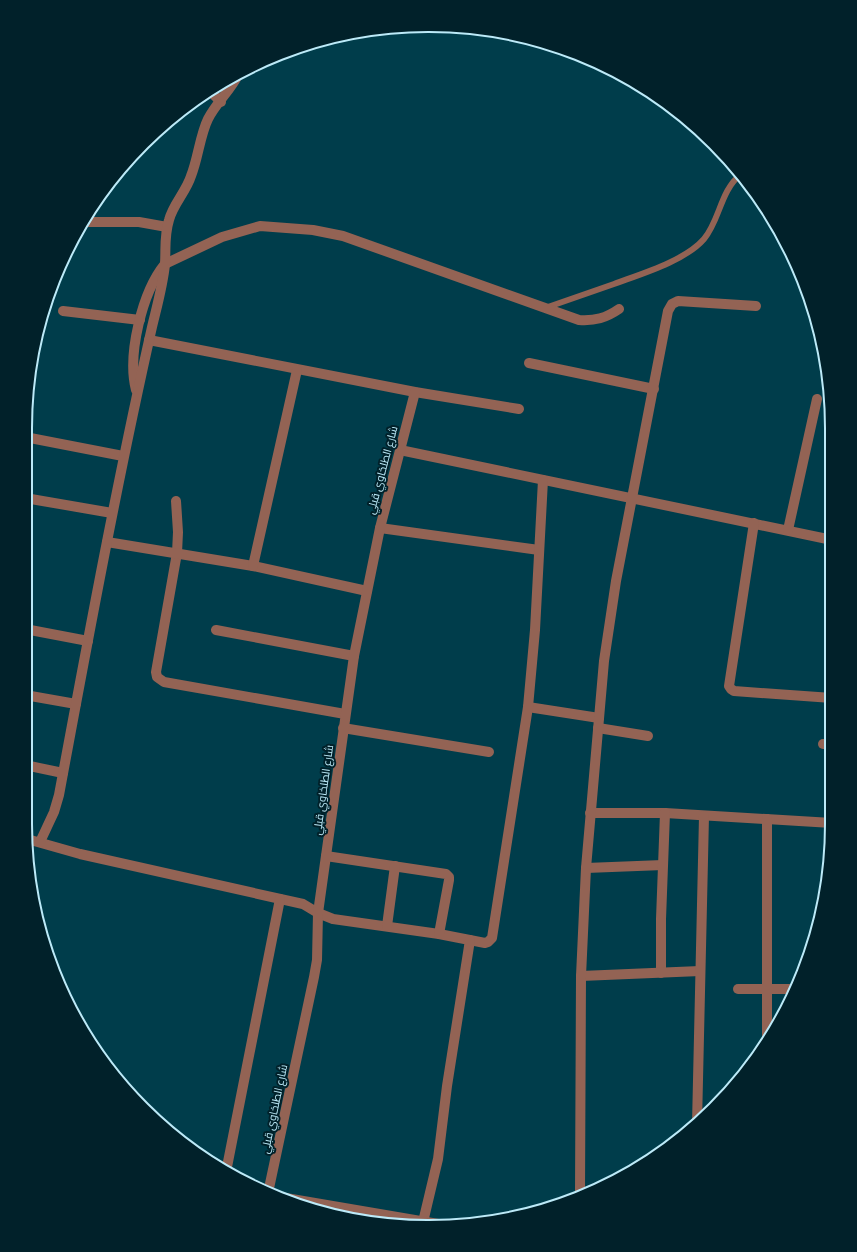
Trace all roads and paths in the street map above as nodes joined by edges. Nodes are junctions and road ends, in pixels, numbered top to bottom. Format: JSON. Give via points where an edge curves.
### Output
{"nodes":[{"id":1,"x":234,"y":83,"type":"edge"},
{"id":2,"x":214,"y":95,"type":"edge"},
{"id":3,"x":221,"y":102,"type":"junction"},
{"id":4,"x":736,"y":179,"type":"edge"},
{"id":5,"x":90,"y":222,"type":"edge"},
{"id":6,"x":167,"y":227,"type":"junction"},
{"id":7,"x":165,"y":264,"type":"junction"},
{"id":8,"x":756,"y":306,"type":"dead end"},
{"id":9,"x":546,"y":308,"type":"junction"},
{"id":10,"x":619,"y":309,"type":"dead end"},
{"id":11,"x":63,"y":311,"type":"dead end"},
{"id":12,"x":140,"y":320,"type":"junction"},
{"id":13,"x":149,"y":340,"type":"junction"},
{"id":14,"x":529,"y":363,"type":"dead end"},
{"id":15,"x":297,"y":370,"type":"junction"},
{"id":16,"x":654,"y":389,"type":"junction"},
{"id":17,"x":415,"y":392,"type":"junction"},
{"id":18,"x":137,"y":393,"type":"junction"},
{"id":19,"x":817,"y":399,"type":"dead end"},
{"id":20,"x":519,"y":409,"type":"dead end"},
{"id":21,"x":32,"y":438,"type":"edge"},
{"id":22,"x":400,"y":450,"type":"junction"},
{"id":23,"x":124,"y":456,"type":"junction"},
{"id":24,"x":543,"y":480,"type":"junction"},
{"id":25,"x":632,"y":498,"type":"junction"},
{"id":26,"x":32,"y":499,"type":"edge"},
{"id":27,"x":176,"y":501,"type":"dead end"},
{"id":28,"x":112,"y":513,"type":"junction"},
{"id":29,"x":754,"y":523,"type":"junction"},
{"id":30,"x":380,"y":528,"type":"junction"},
{"id":31,"x":788,"y":530,"type":"junction"},
{"id":32,"x":825,"y":538,"type":"edge"},
{"id":33,"x":107,"y":542,"type":"junction"},
{"id":34,"x":539,"y":550,"type":"junction"},
{"id":35,"x":177,"y":553,"type":"junction"},
{"id":36,"x":253,"y":566,"type":"junction"},
{"id":37,"x":367,"y":591,"type":"junction"},
{"id":38,"x":32,"y":630,"type":"edge"},
{"id":39,"x":216,"y":630,"type":"dead end"},
{"id":40,"x":88,"y":642,"type":"junction"},
{"id":41,"x":354,"y":656,"type":"junction"},
{"id":42,"x":32,"y":696,"type":"edge"},
{"id":43,"x":825,"y":698,"type":"edge"},
{"id":44,"x":76,"y":704,"type":"junction"},
{"id":45,"x":528,"y":707,"type":"junction"},
{"id":46,"x":345,"y":714,"type":"junction"},
{"id":47,"x":598,"y":723,"type":"junction"},
{"id":48,"x":343,"y":728,"type":"junction"},
{"id":49,"x":648,"y":736,"type":"dead end"},
{"id":50,"x":489,"y":752,"type":"dead end"},
{"id":51,"x":32,"y":766,"type":"edge"},
{"id":52,"x":64,"y":773,"type":"junction"},
{"id":53,"x":590,"y":812,"type":"junction"},
{"id":54,"x":664,"y":813,"type":"junction"},
{"id":55,"x":704,"y":816,"type":"junction"},
{"id":56,"x":767,"y":819,"type":"junction"},
{"id":57,"x":825,"y":823,"type":"edge"},
{"id":58,"x":33,"y":840,"type":"edge"},
{"id":59,"x":40,"y":842,"type":"junction"},
{"id":60,"x":326,"y":856,"type":"junction"},
{"id":61,"x":662,"y":865,"type":"junction"},
{"id":62,"x":395,"y":866,"type":"junction"},
{"id":63,"x":586,"y":868,"type":"junction"},
{"id":64,"x":280,"y":899,"type":"junction"},
{"id":65,"x":318,"y":913,"type":"junction"},
{"id":66,"x":388,"y":926,"type":"junction"},
{"id":67,"x":439,"y":934,"type":"junction"},
{"id":68,"x":470,"y":940,"type":"junction"},
{"id":69,"x":700,"y":971,"type":"junction"},
{"id":70,"x":661,"y":973,"type":"junction"},
{"id":71,"x":581,"y":976,"type":"junction"},
{"id":72,"x":738,"y":989,"type":"dead end"},
{"id":73,"x":766,"y":989,"type":"junction"},
{"id":74,"x":789,"y":989,"type":"edge"},
{"id":75,"x":767,"y":1030,"type":"edge"},
{"id":76,"x":697,"y":1115,"type":"edge"},
{"id":77,"x":227,"y":1165,"type":"edge"},
{"id":78,"x":269,"y":1187,"type":"edge"},
{"id":79,"x":580,"y":1190,"type":"edge"},
{"id":80,"x":317,"y":1204,"type":"edge"},
{"id":81,"x":407,"y":1219,"type":"edge"},
{"id":82,"x":424,"y":1220,"type":"edge"}],
"edges":[{"from":1,"to":3,"type":"street"},
{"from":2,"to":3,"type":"street"},
{"from":3,"to":6,"type":"street","via":[[208,118],[192,176],[170,216]]},
{"from":4,"to":9,"type":"lane","via":[[726,192],[708,234],[696,246],[646,273]]},
{"from":5,"to":6,"type":"street","via":[[139,222]]},
{"from":6,"to":7,"type":"street"},
{"from":7,"to":9,"type":"street","via":[[222,237],[260,226],[313,230],[342,236]]},
{"from":7,"to":12,"type":"street","via":[[151,287]]},
{"from":7,"to":13,"type":"street"},
{"from":8,"to":16,"type":"street","via":[[678,301],[672,304],[668,310]]},
{"from":9,"to":10,"type":"street","via":[[579,320],[590,321],[610,315]]},
{"from":11,"to":12,"type":"street"},
{"from":12,"to":18,"type":"street","via":[[133,362]]},
{"from":13,"to":15,"type":"street"},
{"from":13,"to":18,"type":"street"},
{"from":14,"to":16,"type":"street"},
{"from":15,"to":17,"type":"street"},
{"from":15,"to":36,"type":"street"},
{"from":16,"to":25,"type":"street"},
{"from":17,"to":20,"type":"street"},
{"from":17,"to":22,"type":"street","name":"شارع الطلخاوي قبلي"},
{"from":18,"to":23,"type":"street"},
{"from":19,"to":31,"type":"street"},
{"from":21,"to":23,"type":"street"},
{"from":22,"to":24,"type":"street"},
{"from":22,"to":30,"type":"street","name":"شارع الطلخاوي قبلي"},
{"from":23,"to":28,"type":"street"},
{"from":24,"to":25,"type":"street"},
{"from":24,"to":34,"type":"street"},
{"from":25,"to":29,"type":"street"},
{"from":25,"to":47,"type":"street","via":[[609,622]]},
{"from":26,"to":28,"type":"street"},
{"from":27,"to":35,"type":"street"},
{"from":28,"to":33,"type":"street"},
{"from":29,"to":31,"type":"street"},
{"from":29,"to":43,"type":"street","via":[[729,686],[734,691]]},
{"from":30,"to":34,"type":"street"},
{"from":30,"to":37,"type":"street","name":"شارع الطلخاوي قبلي"},
{"from":31,"to":32,"type":"street"},
{"from":33,"to":35,"type":"street"},
{"from":33,"to":40,"type":"street"},
{"from":34,"to":45,"type":"street"},
{"from":35,"to":36,"type":"street"},
{"from":35,"to":46,"type":"street","via":[[156,672],[160,680]]},
{"from":36,"to":37,"type":"street"},
{"from":37,"to":41,"type":"street","name":"شارع الطلخاوي قبلي"},
{"from":38,"to":40,"type":"street"},
{"from":39,"to":41,"type":"street"},
{"from":40,"to":44,"type":"street"},
{"from":41,"to":46,"type":"street","name":"شارع الطلخاوي قبلي"},
{"from":42,"to":44,"type":"street"},
{"from":44,"to":52,"type":"street"},
{"from":45,"to":47,"type":"street"},
{"from":45,"to":68,"type":"street","via":[[492,938],[485,943]]},
{"from":46,"to":48,"type":"street","name":"شارع الطلخاوي قبلي"},
{"from":47,"to":49,"type":"street"},
{"from":47,"to":53,"type":"street"},
{"from":48,"to":50,"type":"street"},
{"from":48,"to":60,"type":"street","name":"شارع الطلخاوي قبلي"},
{"from":51,"to":52,"type":"street"},
{"from":52,"to":59,"type":"street","via":[[54,812]]},
{"from":53,"to":54,"type":"street"},
{"from":53,"to":63,"type":"street"},
{"from":54,"to":55,"type":"street"},
{"from":54,"to":61,"type":"street"},
{"from":55,"to":56,"type":"street"},
{"from":55,"to":69,"type":"street"},
{"from":56,"to":57,"type":"street"},
{"from":56,"to":73,"type":"street"},
{"from":58,"to":59,"type":"street"},
{"from":59,"to":64,"type":"street","via":[[80,854]]},
{"from":60,"to":62,"type":"street"},
{"from":60,"to":65,"type":"street","name":"شارع الطلخاوي قبلي"},
{"from":61,"to":63,"type":"street"},
{"from":61,"to":70,"type":"street"},
{"from":62,"to":66,"type":"street"},
{"from":62,"to":67,"type":"street","via":[[443,872],[449,877]]},
{"from":63,"to":71,"type":"street"},
{"from":64,"to":65,"type":"street","via":[[303,904]]},
{"from":64,"to":77,"type":"street"},
{"from":65,"to":66,"type":"street","via":[[333,919]]},
{"from":65,"to":78,"type":"street","name":"شارع الطلخاوي قبلي","via":[[314,977]]},
{"from":66,"to":67,"type":"street"},
{"from":67,"to":68,"type":"street"},
{"from":68,"to":82,"type":"street","via":[[438,1159]]},
{"from":69,"to":70,"type":"street"},
{"from":69,"to":76,"type":"street"},
{"from":70,"to":71,"type":"street"},
{"from":71,"to":79,"type":"street"},
{"from":72,"to":73,"type":"street"},
{"from":73,"to":74,"type":"street"},
{"from":73,"to":75,"type":"street"},
{"from":80,"to":81,"type":"street"}]}
